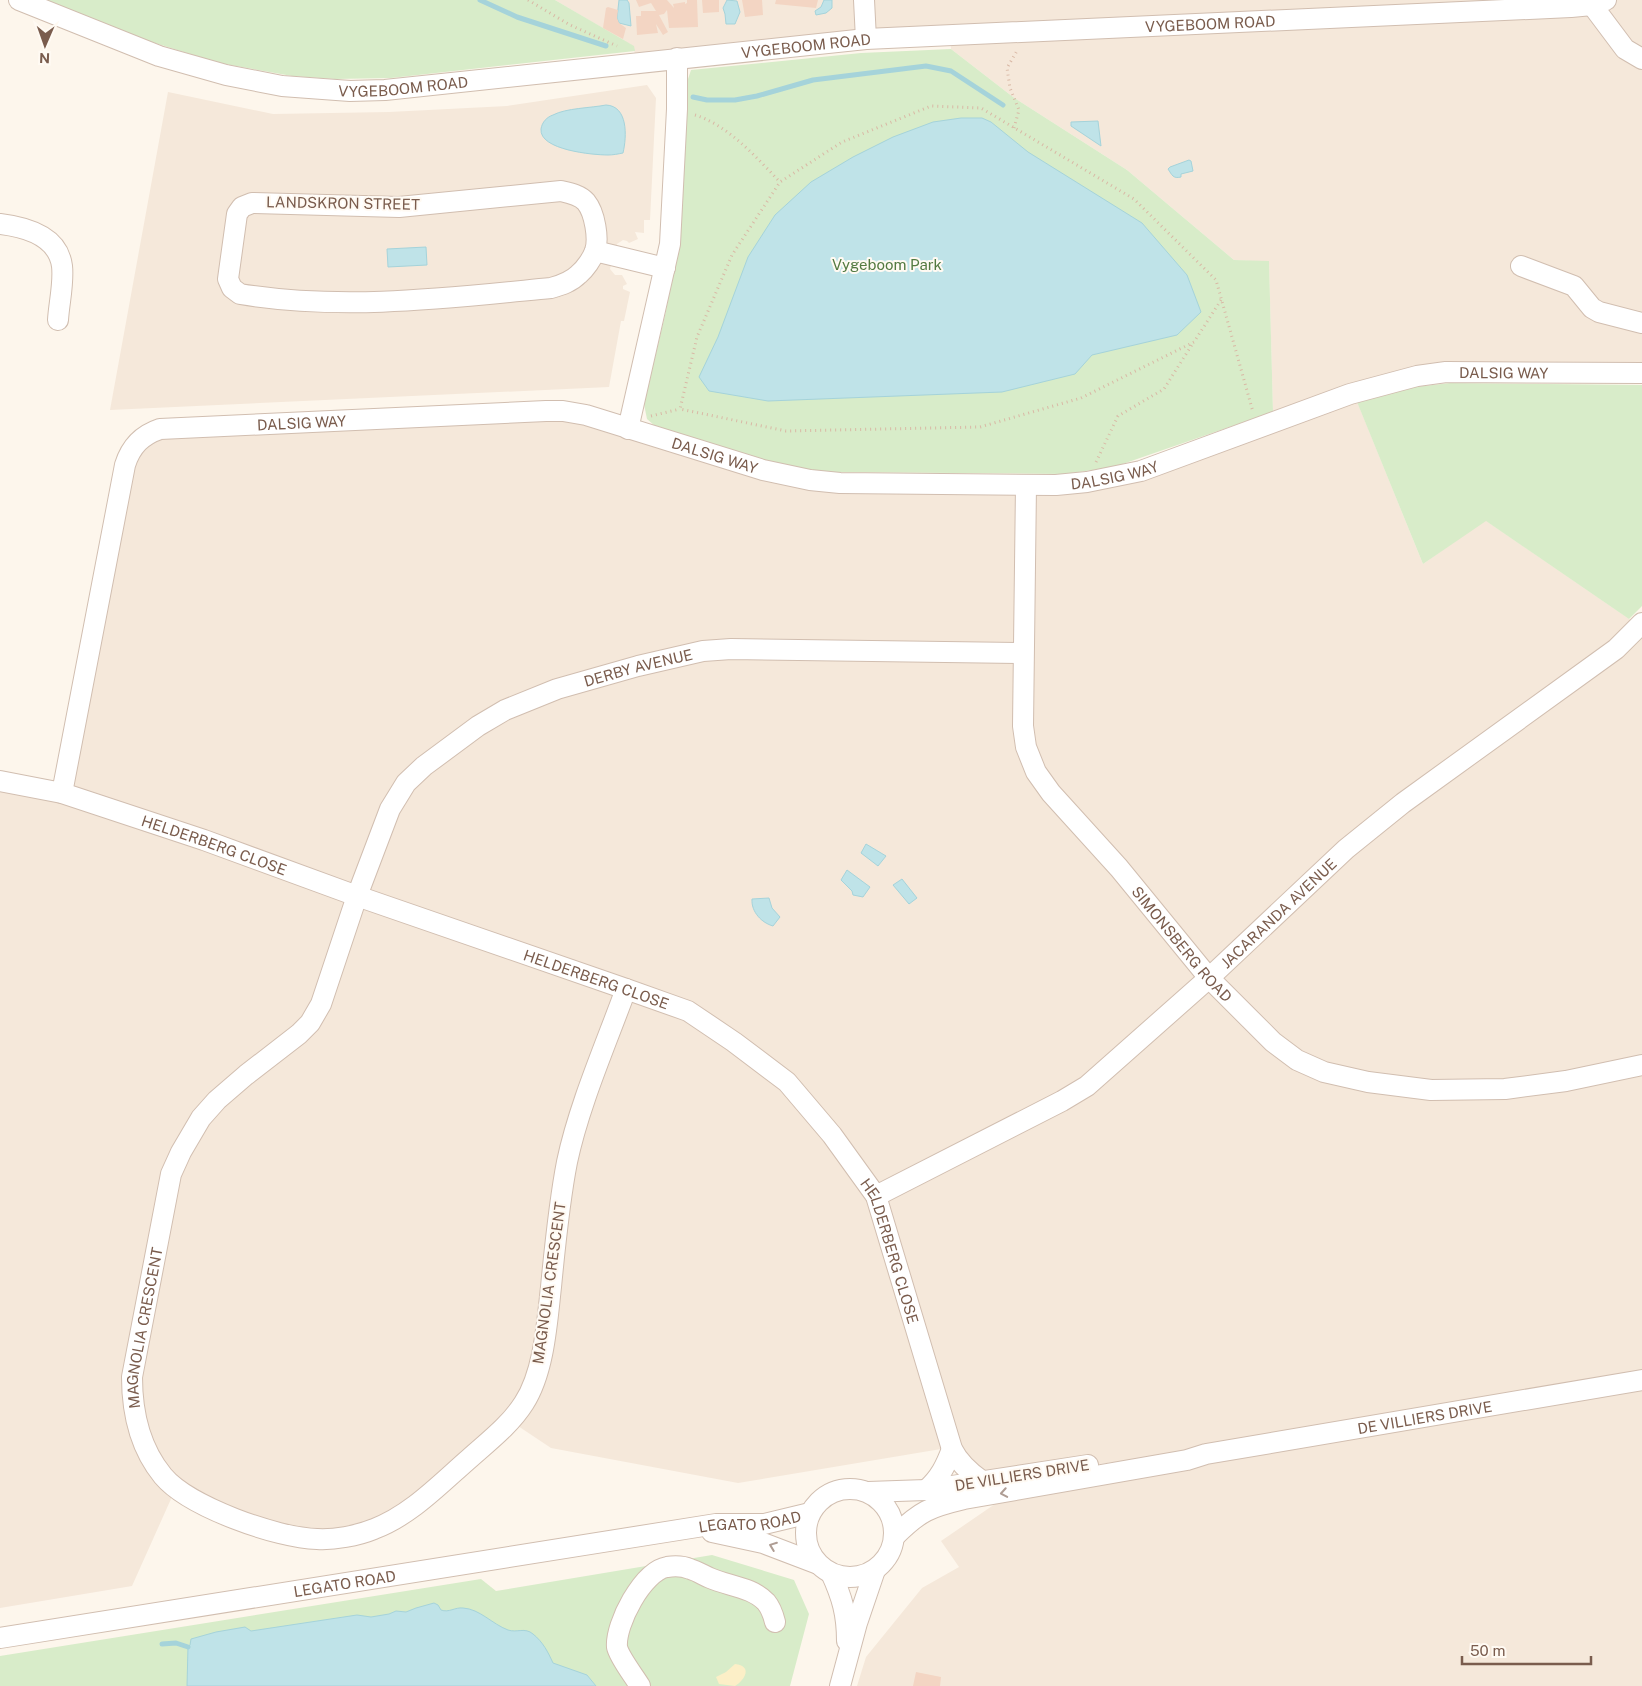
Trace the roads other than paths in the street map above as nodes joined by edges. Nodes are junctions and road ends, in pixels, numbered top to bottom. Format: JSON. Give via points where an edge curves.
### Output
{"nodes":[{"id":1,"x":19,"y":0,"type":"edge"},
{"id":2,"x":864,"y":0,"type":"edge"},
{"id":3,"x":1599,"y":3,"type":"edge"},
{"id":4,"x":1430,"y":7,"type":"edge"},
{"id":5,"x":866,"y":39,"type":"junction"},
{"id":6,"x":677,"y":58,"type":"junction"},
{"id":7,"x":1642,"y":59,"type":"edge"},
{"id":8,"x":0,"y":224,"type":"edge"},
{"id":9,"x":595,"y":251,"type":"junction"},
{"id":10,"x":1521,"y":266,"type":"dead end"},
{"id":11,"x":665,"y":268,"type":"junction"},
{"id":12,"x":58,"y":320,"type":"dead end"},
{"id":13,"x":1642,"y":323,"type":"edge"},
{"id":14,"x":1642,"y":373,"type":"edge"},
{"id":15,"x":629,"y":425,"type":"junction"},
{"id":16,"x":1026,"y":485,"type":"junction"},
{"id":17,"x":1642,"y":623,"type":"edge"},
{"id":18,"x":1022,"y":653,"type":"junction"},
{"id":19,"x":0,"y":781,"type":"edge"},
{"id":20,"x":62,"y":793,"type":"junction"},
{"id":21,"x":358,"y":896,"type":"junction"},
{"id":22,"x":1209,"y":978,"type":"junction"},
{"id":23,"x":626,"y":989,"type":"junction"},
{"id":24,"x":1642,"y":1065,"type":"edge"},
{"id":25,"x":876,"y":1196,"type":"junction"},
{"id":26,"x":1642,"y":1380,"type":"edge"},
{"id":27,"x":952,"y":1449,"type":"junction"},
{"id":28,"x":1206,"y":1454,"type":"junction"},
{"id":29,"x":982,"y":1480,"type":"junction"},
{"id":30,"x":926,"y":1490,"type":"junction"},
{"id":31,"x":868,"y":1492,"type":"junction"},
{"id":32,"x":810,"y":1513,"type":"junction"},
{"id":33,"x":689,"y":1528,"type":"junction"},
{"id":34,"x":895,"y":1536,"type":"junction"},
{"id":35,"x":824,"y":1568,"type":"junction"},
{"id":36,"x":875,"y":1570,"type":"junction"},
{"id":37,"x":776,"y":1622,"type":"dead end"},
{"id":38,"x":0,"y":1638,"type":"edge"},
{"id":39,"x":847,"y":1658,"type":"junction"},
{"id":40,"x":640,"y":1686,"type":"edge"},
{"id":41,"x":840,"y":1686,"type":"edge"}],
"edges":[{"from":1,"to":6,"type":"street","name":"VYGEBOOM ROAD","via":[[159,56],[226,75],[282,86],[385,90]]},
{"from":2,"to":5,"type":"street"},
{"from":3,"to":4,"type":"street","name":"VYGEBOOM ROAD"},
{"from":3,"to":7,"type":"street","via":[[1625,50]]},
{"from":4,"to":5,"type":"street","name":"VYGEBOOM ROAD"},
{"from":5,"to":6,"type":"street","name":"VYGEBOOM ROAD"},
{"from":6,"to":11,"type":"street","via":[[670,244]]},
{"from":8,"to":12,"type":"street","via":[[35,232],[57,252],[62,269]]},
{"from":9,"to":9,"type":"street","name":"LANDSKRON STREET","via":[[579,274],[566,284],[551,288],[407,301],[320,301],[246,295],[236,292],[228,279],[237,214],[242,207],[259,202],[399,207],[561,191],[575,194],[591,210],[596,233]]},
{"from":9,"to":11,"type":"street"},
{"from":10,"to":13,"type":"street","via":[[1574,286],[1598,312]]},
{"from":11,"to":15,"type":"street"},
{"from":14,"to":16,"type":"street","name":"DALSIG WAY","via":[[1432,373],[1350,394],[1141,471],[1087,482]]},
{"from":15,"to":16,"type":"street","name":"DALSIG WAY","via":[[763,470],[810,480]]},
{"from":15,"to":20,"type":"street","name":"DALSIG WAY","via":[[586,415],[546,411],[169,428],[143,436],[125,465]]},
{"from":16,"to":18,"type":"street","name":"SIMONSBERG ROAD"},
{"from":17,"to":22,"type":"street","name":"JACARANDA AVENUE","via":[[1616,649],[1403,802],[1346,850]]},
{"from":18,"to":21,"type":"street","name":"DERBY AVENUE","via":[[721,649],[657,662],[557,689],[505,710],[478,726],[424,766],[406,784],[390,809]]},
{"from":18,"to":22,"type":"street","name":"SIMONSBERG ROAD","via":[[1023,726],[1026,747],[1036,772]]},
{"from":19,"to":20,"type":"street","name":"HELDERBERG CLOSE"},
{"from":20,"to":21,"type":"street","name":"HELDERBERG CLOSE"},
{"from":21,"to":23,"type":"street","name":"HELDERBERG CLOSE"},
{"from":21,"to":23,"type":"street","name":"MAGNOLIA CRESCENT","via":[[320,1004],[310,1023],[217,1100],[201,1118],[171,1174],[132,1377],[132,1401],[137,1428],[163,1476],[202,1505],[232,1518],[287,1536],[318,1539],[372,1530],[400,1517],[419,1502],[511,1421],[526,1401],[545,1338],[568,1161]]},
{"from":22,"to":24,"type":"street","name":"SIMONSBERG ROAD","via":[[1288,1055],[1324,1072],[1368,1082],[1432,1090],[1505,1089],[1566,1081]]},
{"from":22,"to":25,"type":"street","name":"JACARANDA AVENUE","via":[[1075,1095]]},
{"from":23,"to":25,"type":"street","name":"HELDERBERG CLOSE","via":[[688,1011],[787,1082],[832,1135]]},
{"from":25,"to":27,"type":"street","name":"HELDERBERG CLOSE"},
{"from":26,"to":28,"type":"street","name":"DE VILLIERS DRIVE"},
{"from":27,"to":29,"type":"street","name":"HELDERBERG CLOSE","via":[[962,1465]]},
{"from":27,"to":30,"type":"street","via":[[942,1474]]},
{"from":28,"to":29,"type":"street","name":"DE VILLIERS DRIVE","via":[[1168,1455]]},
{"from":28,"to":34,"type":"street","name":"DE VILLIERS DRIVE","one_way":true,"via":[[940,1504],[923,1511]]},
{"from":29,"to":30,"type":"street","name":"DE VILLIERS DRIVE"},
{"from":30,"to":31,"type":"street","name":"DE VILLIERS DRIVE"},
{"from":31,"to":32,"type":"street","via":[[841,1489],[828,1494]]},
{"from":31,"to":34,"type":"street","via":[[888,1510]]},
{"from":32,"to":33,"type":"street","name":"LEGATO ROAD","via":[[764,1524],[716,1524]]},
{"from":32,"to":35,"type":"street","via":[[806,1540],[810,1553]]},
{"from":35,"to":33,"type":"street","name":"LEGATO ROAD","one_way":true,"via":[[763,1543]]},
{"from":33,"to":38,"type":"street","name":"LEGATO ROAD"},
{"from":34,"to":36,"type":"street","via":[[892,1549]]},
{"from":35,"to":36,"type":"street","via":[[846,1577],[861,1576]]},
{"from":35,"to":39,"type":"street","via":[[842,1597],[847,1621]]},
{"from":36,"to":39,"type":"street"},
{"from":37,"to":40,"type":"street","via":[[765,1601],[749,1591],[688,1568],[666,1567],[659,1570],[641,1586],[630,1603],[618,1640],[620,1654]]},
{"from":39,"to":41,"type":"street"}]}
